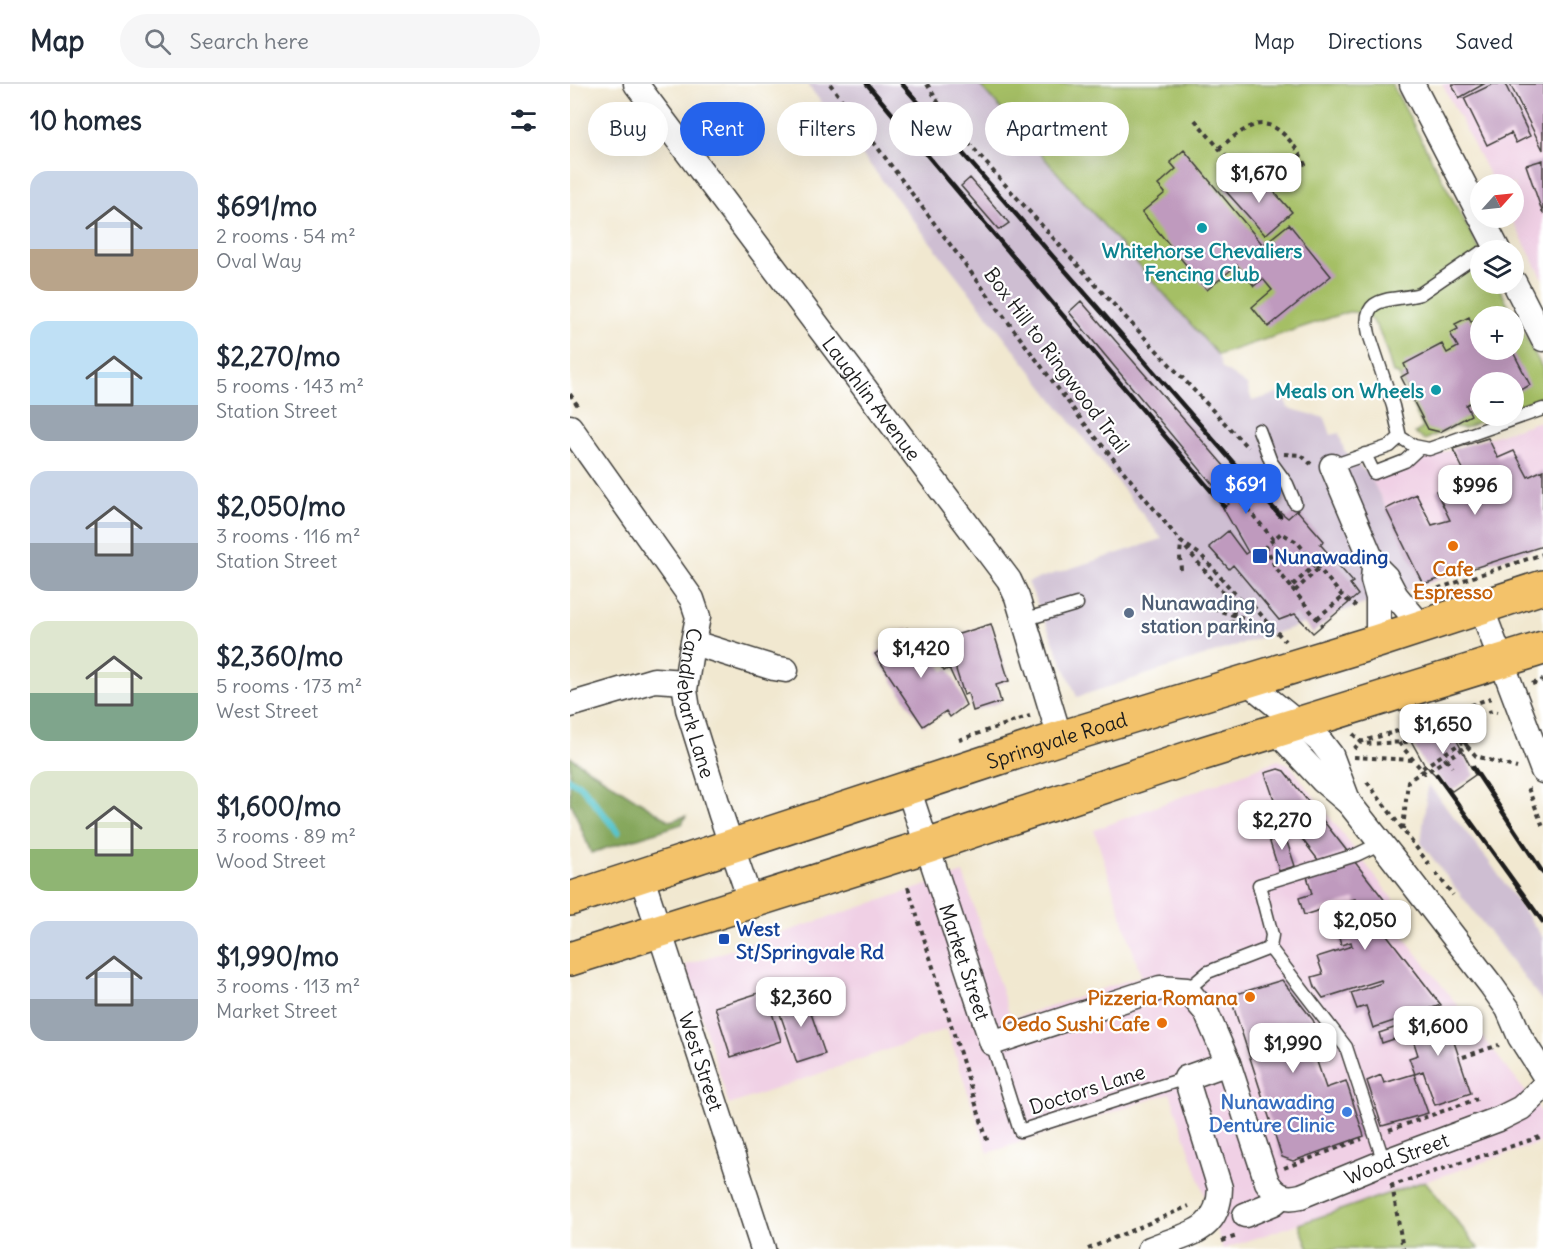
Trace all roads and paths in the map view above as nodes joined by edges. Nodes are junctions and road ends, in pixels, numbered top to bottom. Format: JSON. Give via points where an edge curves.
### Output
{"nodes":[{"id":1,"x":636,"y":84,"type":"edge"},
{"id":2,"x":830,"y":84,"type":"edge"},
{"id":3,"x":927,"y":84,"type":"edge"},
{"id":4,"x":1412,"y":84,"type":"edge"},
{"id":5,"x":1195,"y":120,"type":"dead end"},
{"id":6,"x":1219,"y":148,"type":"junction"},
{"id":7,"x":1306,"y":167,"type":"dead end"},
{"id":8,"x":1252,"y":187,"type":"dead end"},
{"id":9,"x":1484,"y":240,"type":"edge"},
{"id":10,"x":1470,"y":262,"type":"edge"},
{"id":11,"x":1520,"y":294,"type":"edge"},
{"id":12,"x":1543,"y":339,"type":"edge"},
{"id":13,"x":1543,"y":409,"type":"edge"},
{"id":14,"x":570,"y":427,"type":"edge"},
{"id":15,"x":1259,"y":430,"type":"dead end"},
{"id":16,"x":1400,"y":437,"type":"junction"},
{"id":17,"x":1419,"y":448,"type":"junction"},
{"id":18,"x":1365,"y":454,"type":"junction"},
{"id":19,"x":1268,"y":455,"type":"junction"},
{"id":20,"x":1322,"y":465,"type":"junction"},
{"id":21,"x":1241,"y":479,"type":"dead end"},
{"id":22,"x":1230,"y":488,"type":"junction"},
{"id":23,"x":1223,"y":494,"type":"dead end"},
{"id":24,"x":1295,"y":503,"type":"dead end"},
{"id":25,"x":1274,"y":540,"type":"junction"},
{"id":26,"x":1181,"y":542,"type":"junction"},
{"id":27,"x":1543,"y":554,"type":"edge"},
{"id":28,"x":1374,"y":565,"type":"junction"},
{"id":29,"x":1318,"y":566,"type":"junction"},
{"id":30,"x":1181,"y":570,"type":"dead end"},
{"id":31,"x":1291,"y":586,"type":"junction"},
{"id":32,"x":1543,"y":587,"type":"edge"},
{"id":33,"x":1294,"y":591,"type":"junction"},
{"id":34,"x":1343,"y":597,"type":"junction"},
{"id":35,"x":1348,"y":600,"type":"dead end"},
{"id":36,"x":1400,"y":601,"type":"junction"},
{"id":37,"x":1077,"y":604,"type":"dead end"},
{"id":38,"x":1481,"y":607,"type":"junction"},
{"id":39,"x":1213,"y":609,"type":"dead end"},
{"id":40,"x":1234,"y":616,"type":"junction"},
{"id":41,"x":1317,"y":618,"type":"junction"},
{"id":42,"x":1023,"y":620,"type":"junction"},
{"id":43,"x":1251,"y":620,"type":"dead end"},
{"id":44,"x":1322,"y":625,"type":"dead end"},
{"id":45,"x":1422,"y":627,"type":"junction"},
{"id":46,"x":1217,"y":628,"type":"dead end"},
{"id":47,"x":1280,"y":634,"type":"dead end"},
{"id":48,"x":1377,"y":641,"type":"junction"},
{"id":49,"x":694,"y":643,"type":"junction"},
{"id":50,"x":1543,"y":648,"type":"edge"},
{"id":51,"x":786,"y":670,"type":"dead end"},
{"id":52,"x":1507,"y":676,"type":"junction"},
{"id":53,"x":1543,"y":680,"type":"edge"},
{"id":54,"x":687,"y":681,"type":"junction"},
{"id":55,"x":1246,"y":681,"type":"junction"},
{"id":56,"x":570,"y":705,"type":"edge"},
{"id":57,"x":1451,"y":713,"type":"junction"},
{"id":58,"x":1500,"y":714,"type":"dead end"},
{"id":59,"x":1455,"y":722,"type":"junction"},
{"id":60,"x":1288,"y":728,"type":"junction"},
{"id":61,"x":1060,"y":738,"type":"junction"},
{"id":62,"x":1359,"y":741,"type":"junction"},
{"id":63,"x":1464,"y":741,"type":"junction"},
{"id":64,"x":1399,"y":743,"type":"junction"},
{"id":65,"x":1467,"y":746,"type":"junction"},
{"id":66,"x":1352,"y":757,"type":"junction"},
{"id":67,"x":1447,"y":759,"type":"junction"},
{"id":68,"x":1413,"y":760,"type":"junction"},
{"id":69,"x":1517,"y":761,"type":"dead end"},
{"id":70,"x":1354,"y":765,"type":"dead end"},
{"id":71,"x":1452,"y":767,"type":"dead end"},
{"id":72,"x":1422,"y":770,"type":"junction"},
{"id":73,"x":1529,"y":773,"type":"edge"},
{"id":74,"x":1361,"y":774,"type":"dead end"},
{"id":75,"x":908,"y":788,"type":"junction"},
{"id":76,"x":1543,"y":826,"type":"edge"},
{"id":77,"x":1403,"y":829,"type":"junction"},
{"id":78,"x":1381,"y":843,"type":"junction"},
{"id":79,"x":731,"y":845,"type":"junction"},
{"id":80,"x":927,"y":846,"type":"junction"},
{"id":81,"x":1431,"y":866,"type":"dead end"},
{"id":82,"x":640,"y":875,"type":"junction"},
{"id":83,"x":908,"y":887,"type":"dead end"},
{"id":84,"x":570,"y":899,"type":"edge"},
{"id":85,"x":751,"y":903,"type":"junction"},
{"id":86,"x":659,"y":932,"type":"junction"},
{"id":87,"x":1270,"y":948,"type":"junction"},
{"id":88,"x":570,"y":959,"type":"edge"},
{"id":89,"x":1187,"y":990,"type":"junction"},
{"id":90,"x":992,"y":1043,"type":"junction"},
{"id":91,"x":1228,"y":1063,"type":"junction"},
{"id":92,"x":1543,"y":1073,"type":"edge"},
{"id":93,"x":1186,"y":1078,"type":"junction"},
{"id":94,"x":1543,"y":1087,"type":"edge"},
{"id":95,"x":1543,"y":1136,"type":"edge"},
{"id":96,"x":988,"y":1143,"type":"dead end"},
{"id":97,"x":1494,"y":1152,"type":"dead end"},
{"id":98,"x":1384,"y":1162,"type":"junction"},
{"id":99,"x":1281,"y":1197,"type":"junction"},
{"id":100,"x":1245,"y":1215,"type":"dead end"},
{"id":101,"x":763,"y":1249,"type":"edge"},
{"id":102,"x":1150,"y":1249,"type":"edge"},
{"id":103,"x":1402,"y":1249,"type":"edge"}],
"edges":[{"from":1,"to":42,"type":"street","name":"Laughlin Avenue","via":[[997,563],[1017,597]]},
{"from":2,"to":26,"type":"path","name":"Box Hill to Ringwood Trail","via":[[1080,418]]},
{"from":3,"to":19,"type":"path","via":[[949,120],[1117,308],[1243,445]]},
{"from":4,"to":9,"type":"street"},
{"from":5,"to":6,"type":"path"},
{"from":6,"to":7,"type":"path","via":[[1258,124],[1270,126],[1300,151]]},
{"from":6,"to":8,"type":"path"},
{"from":10,"to":16,"type":"lane","via":[[1420,294],[1377,303],[1367,315],[1366,323]]},
{"from":11,"to":12,"type":"street"},
{"from":13,"to":17,"type":"lane","via":[[1429,449]]},
{"from":14,"to":49,"type":"street","name":"Candlebark Lane","via":[[692,599],[698,617]]},
{"from":15,"to":19,"type":"lane"},
{"from":16,"to":17,"type":"lane"},
{"from":16,"to":18,"type":"lane","via":[[1390,446]]},
{"from":17,"to":18,"type":"lane","via":[[1405,460],[1374,472]]},
{"from":18,"to":20,"type":"lane"},
{"from":19,"to":20,"type":"path","via":[[1301,455]]},
{"from":19,"to":24,"type":"lane"},
{"from":20,"to":28,"type":"street"},
{"from":21,"to":22,"type":"path"},
{"from":22,"to":23,"type":"path"},
{"from":22,"to":25,"type":"path"},
{"from":25,"to":29,"type":"path","via":[[1281,533],[1297,542]]},
{"from":25,"to":31,"type":"path","via":[[1266,546],[1275,567]]},
{"from":26,"to":30,"type":"path"},
{"from":26,"to":40,"type":"path","via":[[1236,607]]},
{"from":26,"to":47,"type":"path","name":"Box Hill to Ringwood Trail","via":[[1201,555],[1244,604],[1254,607]]},
{"from":27,"to":36,"type":"path"},
{"from":28,"to":36,"type":"street"},
{"from":28,"to":48,"type":"street"},
{"from":29,"to":31,"type":"path","via":[[1303,572]]},
{"from":29,"to":33,"type":"path"},
{"from":29,"to":34,"type":"path"},
{"from":31,"to":33,"type":"path"},
{"from":32,"to":38,"type":"highway","name":"Springvale Road"},
{"from":33,"to":41,"type":"path"},
{"from":34,"to":35,"type":"path"},
{"from":34,"to":41,"type":"path"},
{"from":36,"to":45,"type":"street"},
{"from":37,"to":42,"type":"lane"},
{"from":38,"to":45,"type":"highway","name":"Springvale Road"},
{"from":38,"to":52,"type":"street"},
{"from":39,"to":40,"type":"path"},
{"from":40,"to":43,"type":"path"},
{"from":40,"to":46,"type":"path","via":[[1232,623]]},
{"from":41,"to":44,"type":"path"},
{"from":42,"to":61,"type":"street","name":"Laughlin Avenue"},
{"from":45,"to":48,"type":"highway","name":"Springvale Road"},
{"from":48,"to":55,"type":"highway","name":"Springvale Road"},
{"from":49,"to":51,"type":"street"},
{"from":49,"to":54,"type":"street","name":"Candlebark Lane"},
{"from":50,"to":52,"type":"highway"},
{"from":52,"to":53,"type":"path"},
{"from":52,"to":57,"type":"path"},
{"from":52,"to":60,"type":"highway"},
{"from":52,"to":73,"type":"street"},
{"from":54,"to":56,"type":"street","via":[[654,680]]},
{"from":54,"to":79,"type":"street","name":"Candlebark Lane","via":[[687,709]]},
{"from":55,"to":60,"type":"street"},
{"from":55,"to":61,"type":"highway","name":"Springvale Road"},
{"from":57,"to":59,"type":"path"},
{"from":57,"to":62,"type":"path"},
{"from":58,"to":59,"type":"path","via":[[1492,711]]},
{"from":59,"to":63,"type":"path"},
{"from":59,"to":64,"type":"path"},
{"from":60,"to":78,"type":"street","via":[[1321,742],[1331,755],[1349,803]]},
{"from":60,"to":80,"type":"highway"},
{"from":61,"to":75,"type":"highway","name":"Springvale Road"},
{"from":62,"to":64,"type":"path"},
{"from":62,"to":66,"type":"path"},
{"from":63,"to":65,"type":"path"},
{"from":63,"to":72,"type":"path"},
{"from":64,"to":68,"type":"path"},
{"from":65,"to":67,"type":"path"},
{"from":65,"to":73,"type":"path","via":[[1476,756]]},
{"from":66,"to":68,"type":"path"},
{"from":66,"to":70,"type":"path"},
{"from":67,"to":71,"type":"path"},
{"from":67,"to":72,"type":"path","via":[[1425,773]]},
{"from":68,"to":72,"type":"path"},
{"from":69,"to":73,"type":"path"},
{"from":72,"to":77,"type":"path","via":[[1408,781]]},
{"from":73,"to":76,"type":"path"},
{"from":74,"to":77,"type":"path"},
{"from":75,"to":79,"type":"highway","name":"Springvale Road"},
{"from":75,"to":80,"type":"street","name":"Market Street"},
{"from":77,"to":81,"type":"path"},
{"from":78,"to":87,"type":"lane","via":[[1356,855],[1259,885],[1272,936]]},
{"from":78,"to":92,"type":"street","via":[[1508,1009]]},
{"from":79,"to":82,"type":"highway","name":"Springvale Road"},
{"from":79,"to":85,"type":"street","name":"Candlebark Lane"},
{"from":80,"to":85,"type":"highway"},
{"from":80,"to":90,"type":"street","name":"Market Street"},
{"from":82,"to":84,"type":"highway","name":"Springvale Road"},
{"from":82,"to":86,"type":"street","name":"West Street"},
{"from":83,"to":96,"type":"path"},
{"from":85,"to":86,"type":"highway"},
{"from":86,"to":88,"type":"highway"},
{"from":86,"to":101,"type":"street","name":"West Street"},
{"from":87,"to":89,"type":"lane","via":[[1208,972]]},
{"from":87,"to":98,"type":"lane","via":[[1346,1047]]},
{"from":89,"to":90,"type":"street","name":"Market Street","via":[[1160,988]]},
{"from":89,"to":91,"type":"street","via":[[1206,1012]]},
{"from":90,"to":93,"type":"lane","name":"Doctors Lane","via":[[1020,1131]]},
{"from":91,"to":93,"type":"street"},
{"from":91,"to":99,"type":"street","via":[[1267,1182]]},
{"from":93,"to":102,"type":"street","via":[[1220,1188],[1220,1202],[1214,1219],[1203,1228]]},
{"from":94,"to":98,"type":"street","name":"Wood Street","via":[[1521,1108],[1499,1119]]},
{"from":95,"to":97,"type":"path"},
{"from":98,"to":99,"type":"street","name":"Wood Street","via":[[1301,1196]]},
{"from":98,"to":103,"type":"path","via":[[1391,1176]]},
{"from":99,"to":100,"type":"street","name":"Wood Street"}]}
